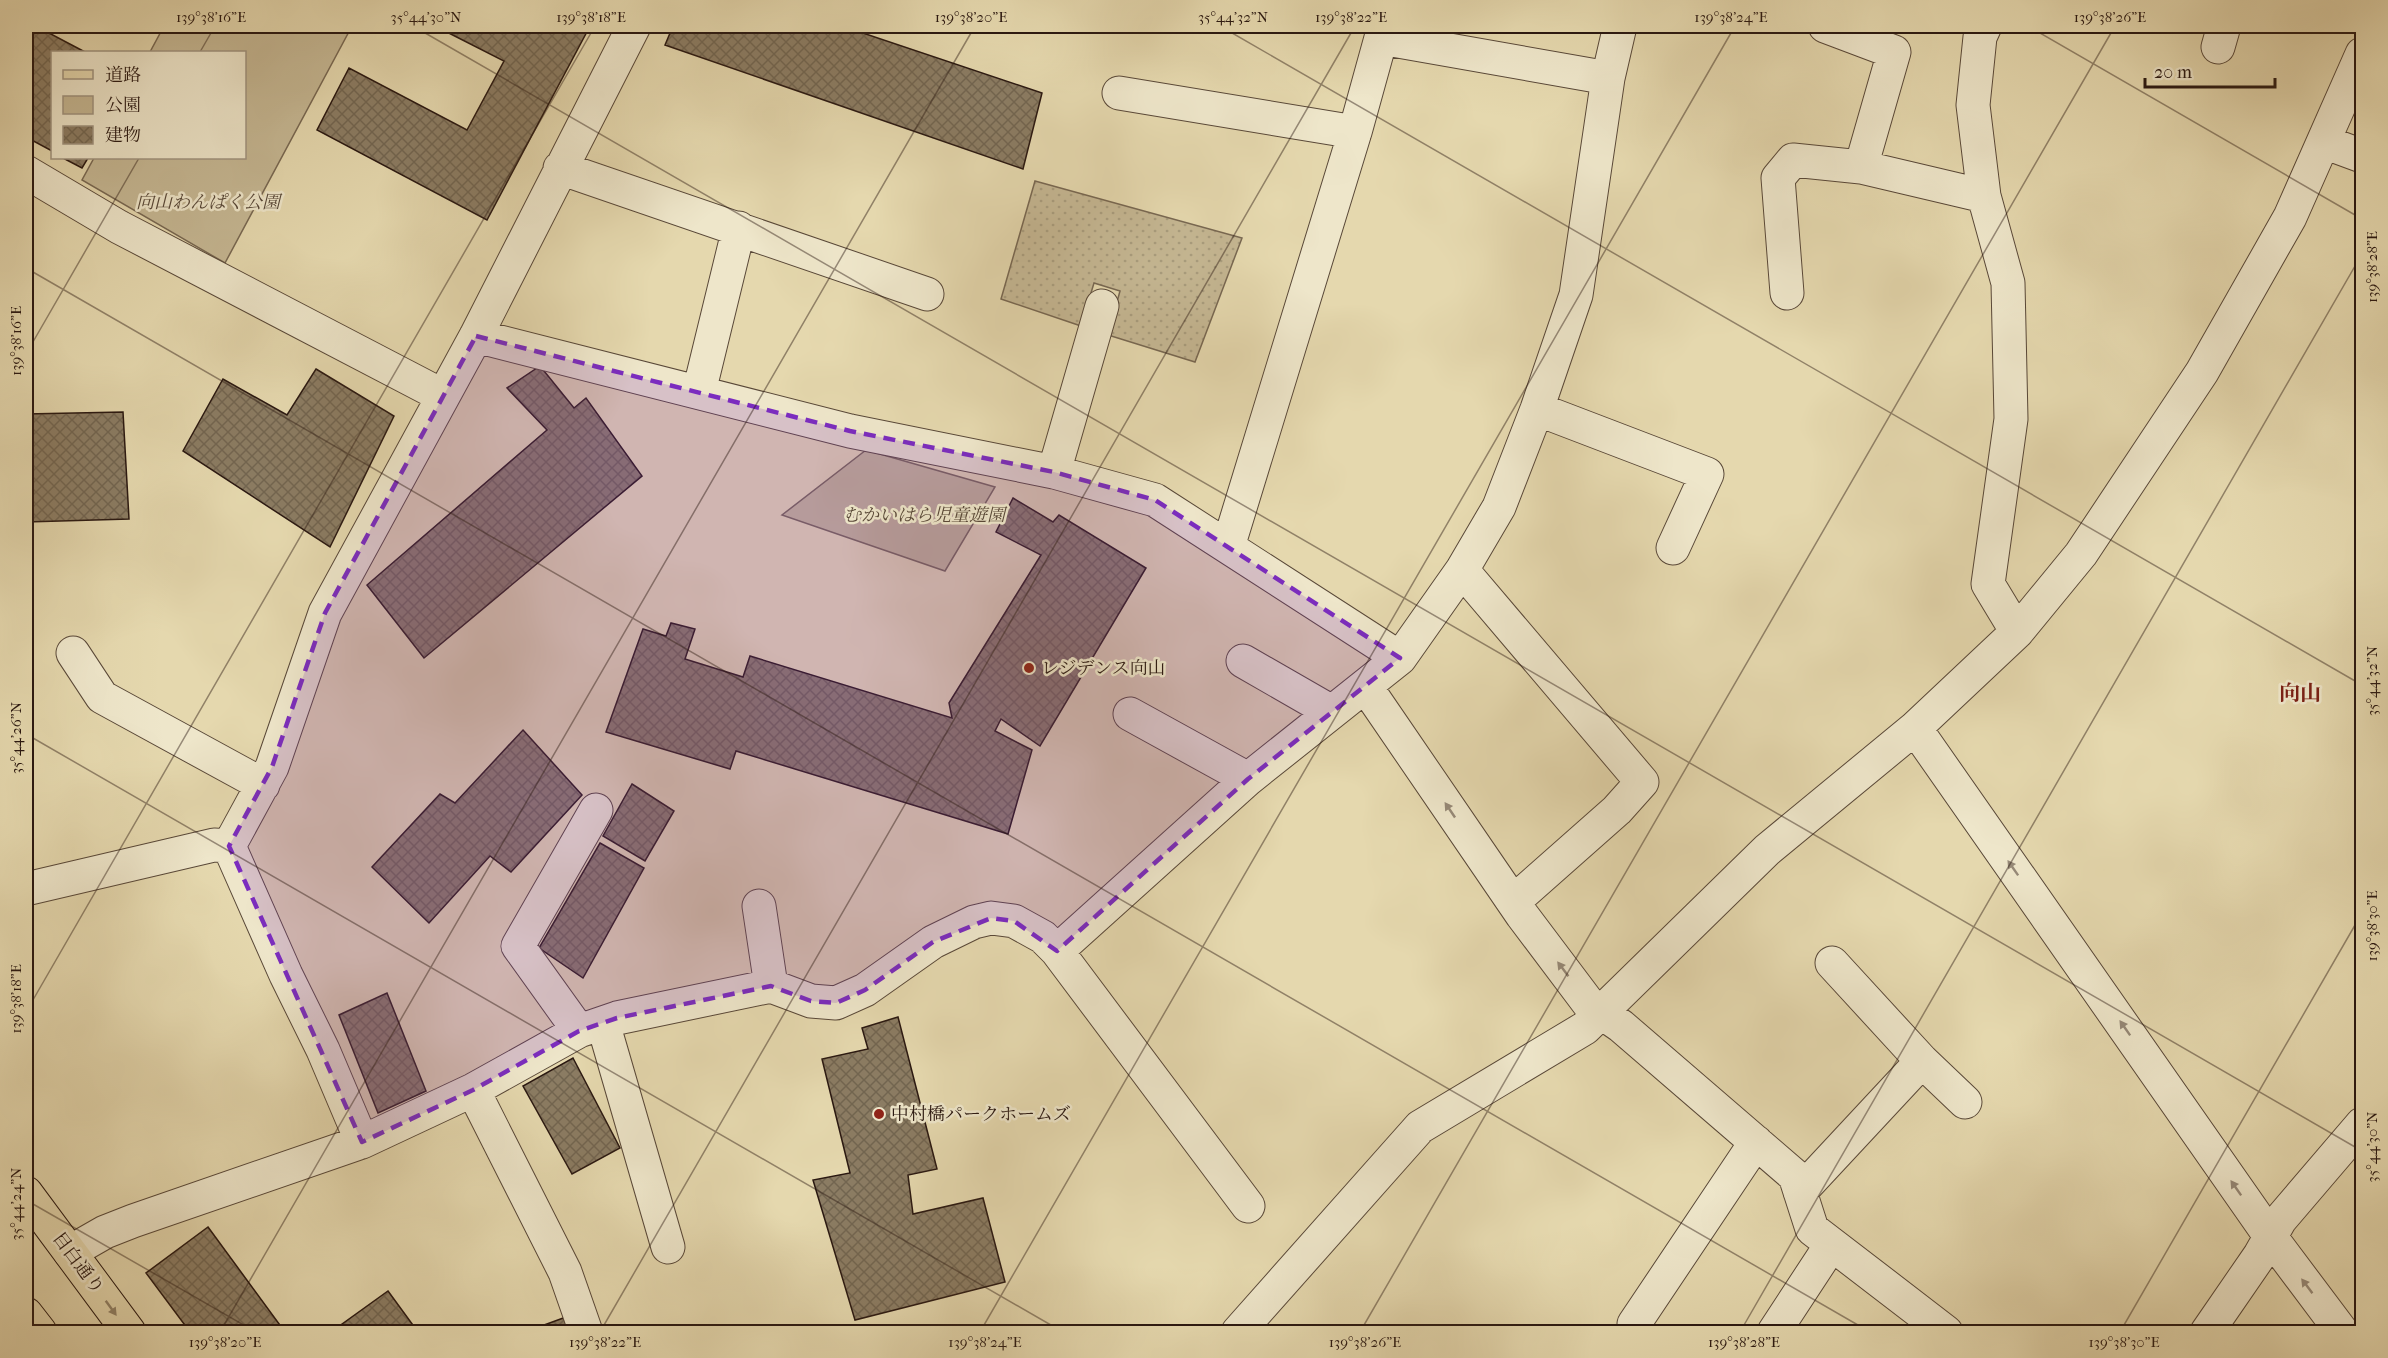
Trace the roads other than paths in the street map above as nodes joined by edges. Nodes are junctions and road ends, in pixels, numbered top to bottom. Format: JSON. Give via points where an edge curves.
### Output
{"nodes":[{"id":1,"x":634,"y":26,"type":"edge"},
{"id":2,"x":1620,"y":26,"type":"edge"},
{"id":3,"x":1825,"y":26,"type":"edge"},
{"id":4,"x":1985,"y":26,"type":"edge"},
{"id":5,"x":1440,"y":37,"type":"edge"},
{"id":6,"x":2362,"y":54,"type":"edge"},
{"id":7,"x":1608,"y":78,"type":"junction"},
{"id":8,"x":1119,"y":93,"type":"dead end"},
{"id":9,"x":1355,"y":132,"type":"junction"},
{"id":10,"x":2324,"y":142,"type":"junction"},
{"id":11,"x":2362,"y":156,"type":"edge"},
{"id":12,"x":1861,"y":167,"type":"junction"},
{"id":13,"x":560,"y":168,"type":"junction"},
{"id":14,"x":26,"y":172,"type":"edge"},
{"id":15,"x":1984,"y":196,"type":"junction"},
{"id":16,"x":739,"y":228,"type":"junction"},
{"id":17,"x":1787,"y":293,"type":"dead end"},
{"id":18,"x":927,"y":294,"type":"dead end"},
{"id":19,"x":1102,"y":306,"type":"dead end"},
{"id":20,"x":476,"y":336,"type":"junction"},
{"id":21,"x":699,"y":392,"type":"junction"},
{"id":22,"x":442,"y":396,"type":"junction"},
{"id":23,"x":1537,"y":409,"type":"junction"},
{"id":24,"x":1054,"y":472,"type":"junction"},
{"id":25,"x":1228,"y":547,"type":"junction"},
{"id":26,"x":1673,"y":548,"type":"dead end"},
{"id":27,"x":1462,"y":570,"type":"junction"},
{"id":28,"x":2017,"y":632,"type":"junction"},
{"id":29,"x":73,"y":653,"type":"dead end"},
{"id":30,"x":1400,"y":658,"type":"junction"},
{"id":31,"x":1243,"y":661,"type":"dead end"},
{"id":32,"x":1366,"y":687,"type":"junction"},
{"id":33,"x":1330,"y":711,"type":"junction"},
{"id":34,"x":1130,"y":714,"type":"dead end"},
{"id":35,"x":1915,"y":728,"type":"junction"},
{"id":36,"x":1248,"y":779,"type":"junction"},
{"id":37,"x":263,"y":785,"type":"junction"},
{"id":38,"x":597,"y":810,"type":"dead end"},
{"id":39,"x":229,"y":846,"type":"junction"},
{"id":40,"x":26,"y":889,"type":"edge"},
{"id":41,"x":1513,"y":902,"type":"junction"},
{"id":42,"x":759,"y":906,"type":"dead end"},
{"id":43,"x":1057,"y":951,"type":"junction"},
{"id":44,"x":1832,"y":963,"type":"dead end"},
{"id":45,"x":771,"y":986,"type":"junction"},
{"id":46,"x":1601,"y":1013,"type":"junction"},
{"id":47,"x":591,"y":1027,"type":"junction"},
{"id":48,"x":1922,"y":1061,"type":"junction"},
{"id":49,"x":473,"y":1090,"type":"junction"},
{"id":50,"x":1965,"y":1102,"type":"dead end"},
{"id":51,"x":2362,"y":1124,"type":"edge"},
{"id":52,"x":362,"y":1142,"type":"junction"},
{"id":53,"x":1756,"y":1142,"type":"junction"},
{"id":54,"x":1800,"y":1192,"type":"junction"},
{"id":55,"x":26,"y":1193,"type":"edge"},
{"id":56,"x":1248,"y":1206,"type":"dead end"},
{"id":57,"x":2270,"y":1236,"type":"junction"},
{"id":58,"x":1831,"y":1245,"type":"junction"},
{"id":59,"x":668,"y":1247,"type":"dead end"},
{"id":60,"x":70,"y":1252,"type":"junction"},
{"id":61,"x":26,"y":1314,"type":"edge"},
{"id":62,"x":1634,"y":1324,"type":"dead end"},
{"id":63,"x":40,"y":1332,"type":"edge"},
{"id":64,"x":129,"y":1332,"type":"edge"},
{"id":65,"x":586,"y":1332,"type":"edge"},
{"id":66,"x":1238,"y":1332,"type":"edge"},
{"id":67,"x":1774,"y":1332,"type":"edge"},
{"id":68,"x":1946,"y":1332,"type":"edge"},
{"id":69,"x":2207,"y":1332,"type":"edge"},
{"id":70,"x":2342,"y":1332,"type":"edge"}],
"edges":[{"from":1,"to":13,"type":"street"},
{"from":2,"to":7,"type":"street"},
{"from":3,"to":12,"type":"street","via":[[1894,51]]},
{"from":4,"to":15,"type":"street","via":[[1980,38],[1973,105]]},
{"from":5,"to":7,"type":"street"},
{"from":5,"to":9,"type":"street","via":[[1380,38]]},
{"from":6,"to":10,"type":"street"},
{"from":7,"to":23,"type":"street","via":[[1576,295]]},
{"from":8,"to":9,"type":"street"},
{"from":9,"to":25,"type":"street"},
{"from":10,"to":11,"type":"street"},
{"from":10,"to":28,"type":"street","via":[[2290,217],[2202,372],[2081,554]]},
{"from":12,"to":15,"type":"street"},
{"from":12,"to":17,"type":"street","via":[[1793,160],[1778,178]]},
{"from":13,"to":16,"type":"street"},
{"from":13,"to":20,"type":"street"},
{"from":14,"to":22,"type":"street","via":[[119,227]]},
{"from":15,"to":28,"type":"street","via":[[2008,283],[2011,419],[1988,584]]},
{"from":16,"to":18,"type":"street"},
{"from":16,"to":21,"type":"street"},
{"from":19,"to":24,"type":"street"},
{"from":20,"to":21,"type":"street"},
{"from":20,"to":22,"type":"street"},
{"from":21,"to":24,"type":"street","via":[[850,431]]},
{"from":22,"to":37,"type":"street","via":[[325,613]]},
{"from":23,"to":26,"type":"street","via":[[1707,474]]},
{"from":23,"to":27,"type":"street","via":[[1499,507]]},
{"from":24,"to":25,"type":"street","via":[[1155,500]]},
{"from":25,"to":30,"type":"street"},
{"from":27,"to":30,"type":"street"},
{"from":27,"to":41,"type":"street","via":[[1642,782],[1617,810]]},
{"from":28,"to":35,"type":"street"},
{"from":29,"to":37,"type":"street","via":[[102,697]]},
{"from":30,"to":32,"type":"street"},
{"from":31,"to":33,"type":"street"},
{"from":32,"to":33,"type":"street"},
{"from":41,"to":32,"type":"street","one_way":true},
{"from":33,"to":36,"type":"street"},
{"from":34,"to":36,"type":"street"},
{"from":35,"to":46,"type":"street","via":[[1767,850]]},
{"from":57,"to":35,"type":"street","one_way":true},
{"from":36,"to":43,"type":"street"},
{"from":37,"to":39,"type":"street"},
{"from":38,"to":47,"type":"street","via":[[518,946]]},
{"from":39,"to":40,"type":"street","via":[[214,845]]},
{"from":39,"to":52,"type":"street"},
{"from":46,"to":41,"type":"street","one_way":true,"via":[[1589,1004]]},
{"from":42,"to":45,"type":"street"},
{"from":43,"to":45,"type":"street","via":[[1043,937],[1014,921],[991,918],[933,942],[866,990],[836,1003],[811,1001]]},
{"from":43,"to":56,"type":"street"},
{"from":44,"to":48,"type":"street"},
{"from":45,"to":47,"type":"street","via":[[617,1018]]},
{"from":46,"to":53,"type":"street"},
{"from":46,"to":66,"type":"street","via":[[1585,1028],[1420,1127]]},
{"from":47,"to":49,"type":"street"},
{"from":47,"to":59,"type":"street"},
{"from":48,"to":50,"type":"street"},
{"from":48,"to":54,"type":"street"},
{"from":49,"to":52,"type":"street"},
{"from":49,"to":65,"type":"street","via":[[565,1272]]},
{"from":51,"to":57,"type":"street"},
{"from":52,"to":60,"type":"street","via":[[133,1221]]},
{"from":53,"to":54,"type":"street","via":[[1795,1176]]},
{"from":53,"to":62,"type":"street"},
{"from":54,"to":58,"type":"street","via":[[1812,1229]]},
{"from":55,"to":60,"type":"main road","name":"目白通り"},
{"from":57,"to":69,"type":"street"},
{"from":70,"to":57,"type":"street","one_way":true},
{"from":58,"to":67,"type":"street"},
{"from":58,"to":68,"type":"street"},
{"from":60,"to":64,"type":"main road","name":"目白通り","one_way":true},
{"from":61,"to":63,"type":"main road"}]}
